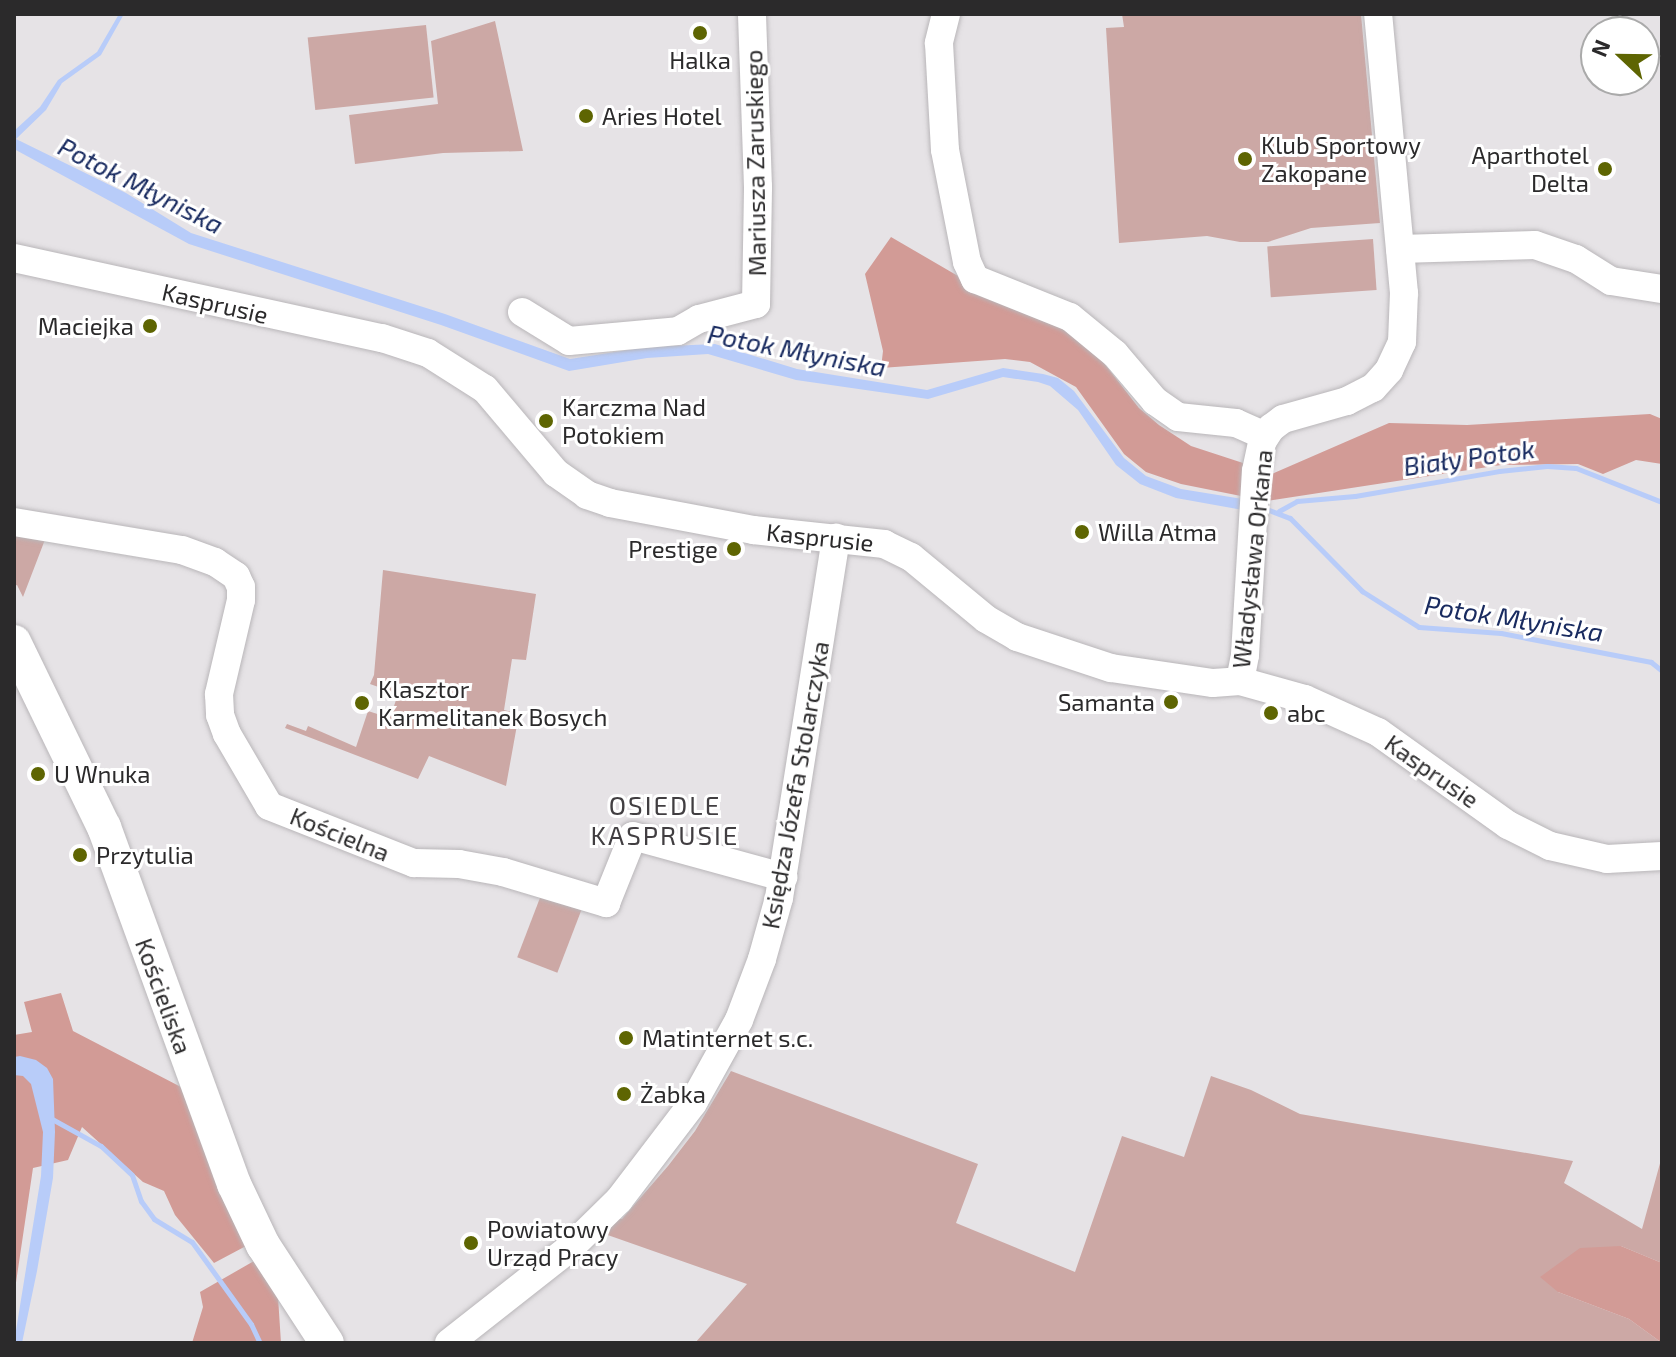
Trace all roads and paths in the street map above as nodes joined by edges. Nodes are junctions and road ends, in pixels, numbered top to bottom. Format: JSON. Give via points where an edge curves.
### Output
{"nodes":[{"id":1,"x":752,"y":14,"type":"edge"},
{"id":2,"x":946,"y":14,"type":"edge"},
{"id":3,"x":1378,"y":14,"type":"edge"},
{"id":4,"x":1400,"y":249,"type":"junction"},
{"id":5,"x":14,"y":258,"type":"edge"},
{"id":6,"x":1662,"y":289,"type":"edge"},
{"id":7,"x":522,"y":312,"type":"dead end"},
{"id":8,"x":1265,"y":436,"type":"junction"},
{"id":9,"x":14,"y":522,"type":"edge"},
{"id":10,"x":836,"y":537,"type":"junction"},
{"id":11,"x":17,"y":658,"type":"edge"},
{"id":12,"x":1240,"y":681,"type":"junction"},
{"id":13,"x":1662,"y":856,"type":"edge"},
{"id":14,"x":783,"y":877,"type":"junction"},
{"id":15,"x":327,"y":1343,"type":"edge"},
{"id":16,"x":449,"y":1343,"type":"edge"}],
"edges":[{"from":1,"to":7,"type":"street","name":"Mariusza Zaruskiego","via":[[756,304],[699,319],[678,331],[569,341]]},
{"from":2,"to":8,"type":"street","name":"Władysława Orkana","via":[[939,43],[945,150],[975,279],[1070,317],[1178,417],[1236,423]]},
{"from":3,"to":4,"type":"street","name":"Władysława Orkana"},
{"from":4,"to":6,"type":"street","via":[[1535,245],[1576,259],[1611,281]]},
{"from":4,"to":8,"type":"street","name":"Władysława Orkana","via":[[1405,330],[1389,370],[1360,395],[1283,419]]},
{"from":5,"to":10,"type":"street","name":"Kasprusie","via":[[408,346],[451,365],[485,389],[556,473],[587,495],[753,530]]},
{"from":8,"to":12,"type":"street","name":"Władysława Orkana","via":[[1259,453]]},
{"from":9,"to":14,"type":"street","name":"Kościelna","via":[[182,550],[236,576],[241,600],[227,646],[220,715],[269,806],[414,863],[503,872],[606,903],[633,836]]},
{"from":10,"to":12,"type":"street","name":"Kasprusie","via":[[876,541],[904,552],[986,619],[1043,647],[1153,676]]},
{"from":10,"to":14,"type":"street","name":"Księdza Józefa Stolarczyka"},
{"from":11,"to":15,"type":"main road","name":"Kościeliska","via":[[104,827],[234,1184],[263,1245]]},
{"from":12,"to":13,"type":"street","name":"Kasprusie","via":[[1316,703],[1369,727],[1511,827],[1550,846],[1607,859]]},
{"from":14,"to":16,"type":"street","name":"Księdza Józefa Stolarczyka","via":[[746,1003],[720,1057],[670,1136],[597,1224]]}]}
